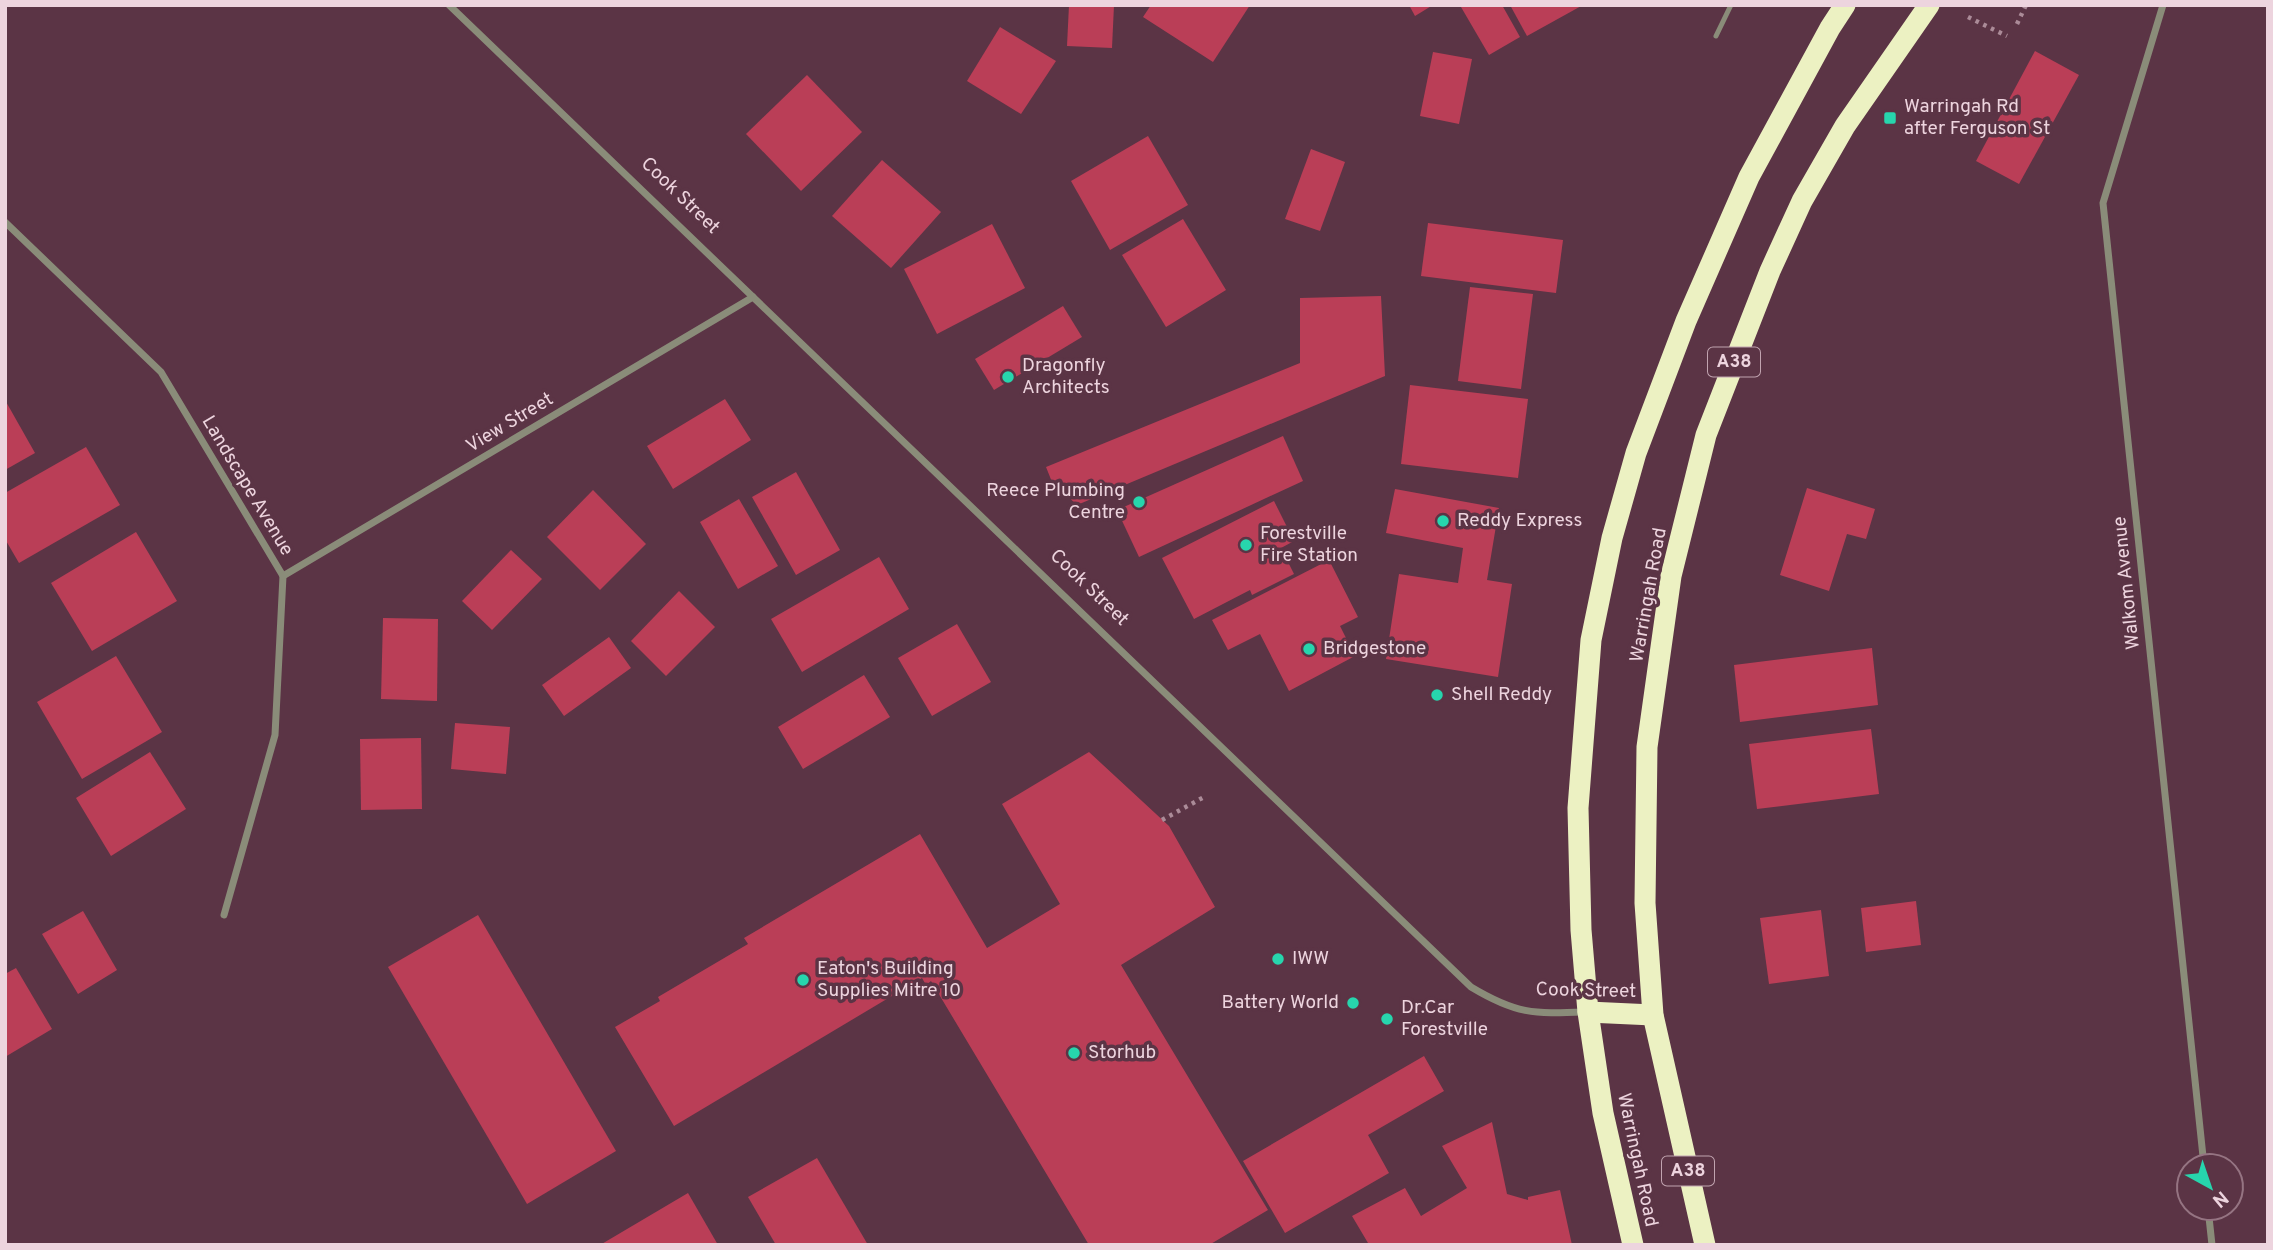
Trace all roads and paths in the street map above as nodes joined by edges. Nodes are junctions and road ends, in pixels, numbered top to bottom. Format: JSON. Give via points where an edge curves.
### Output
{"nodes":[{"id":1,"x":449,"y":5,"type":"edge"},
{"id":2,"x":1731,"y":5,"type":"edge"},
{"id":3,"x":1845,"y":5,"type":"edge"},
{"id":4,"x":1929,"y":5,"type":"edge"},
{"id":5,"x":2026,"y":5,"type":"edge"},
{"id":6,"x":2163,"y":5,"type":"edge"},
{"id":7,"x":1968,"y":17,"type":"dead end"},
{"id":8,"x":2017,"y":24,"type":"dead end"},
{"id":9,"x":1716,"y":36,"type":"dead end"},
{"id":10,"x":2007,"y":36,"type":"dead end"},
{"id":11,"x":5,"y":222,"type":"edge"},
{"id":12,"x":752,"y":297,"type":"junction"},
{"id":13,"x":284,"y":576,"type":"junction"},
{"id":14,"x":1204,"y":797,"type":"dead end"},
{"id":15,"x":1162,"y":820,"type":"dead end"},
{"id":16,"x":224,"y":915,"type":"dead end"},
{"id":17,"x":1588,"y":1012,"type":"junction"},
{"id":18,"x":1653,"y":1015,"type":"junction"},
{"id":19,"x":2203,"y":1152,"type":"edge"},
{"id":20,"x":2210,"y":1222,"type":"edge"},
{"id":21,"x":1633,"y":1245,"type":"edge"},
{"id":22,"x":1705,"y":1245,"type":"edge"},
{"id":23,"x":2212,"y":1245,"type":"edge"}],
"edges":[{"from":1,"to":12,"type":"street","name":"Cook Street"},
{"from":2,"to":9,"type":"lane"},
{"from":3,"to":17,"type":"highway","name":"Warringah Road","via":[[1749,177],[1686,321],[1636,453],[1612,538],[1591,640],[1578,808]]},
{"from":4,"to":18,"type":"highway","name":"Warringah Road","number":"A38","via":[[1845,126],[1802,201],[1706,435],[1671,576],[1647,747],[1645,902]]},
{"from":5,"to":8,"type":"path"},
{"from":6,"to":19,"type":"street","name":"Walkom Avenue","via":[[2103,203]]},
{"from":7,"to":10,"type":"path"},
{"from":11,"to":13,"type":"street","name":"Landscape Avenue","via":[[161,372]]},
{"from":12,"to":13,"type":"street","name":"View Street"},
{"from":12,"to":17,"type":"street","name":"Cook Street","via":[[1471,987],[1520,1011]]},
{"from":13,"to":16,"type":"street","name":"Landscape Avenue","via":[[275,735]]},
{"from":14,"to":15,"type":"path"},
{"from":17,"to":18,"type":"highway","name":"Cook Street"},
{"from":17,"to":21,"type":"highway","name":"Warringah Road","via":[[1602,1113]]},
{"from":18,"to":22,"type":"highway","name":"Warringah Road","number":"A38"},
{"from":20,"to":23,"type":"street"}]}
